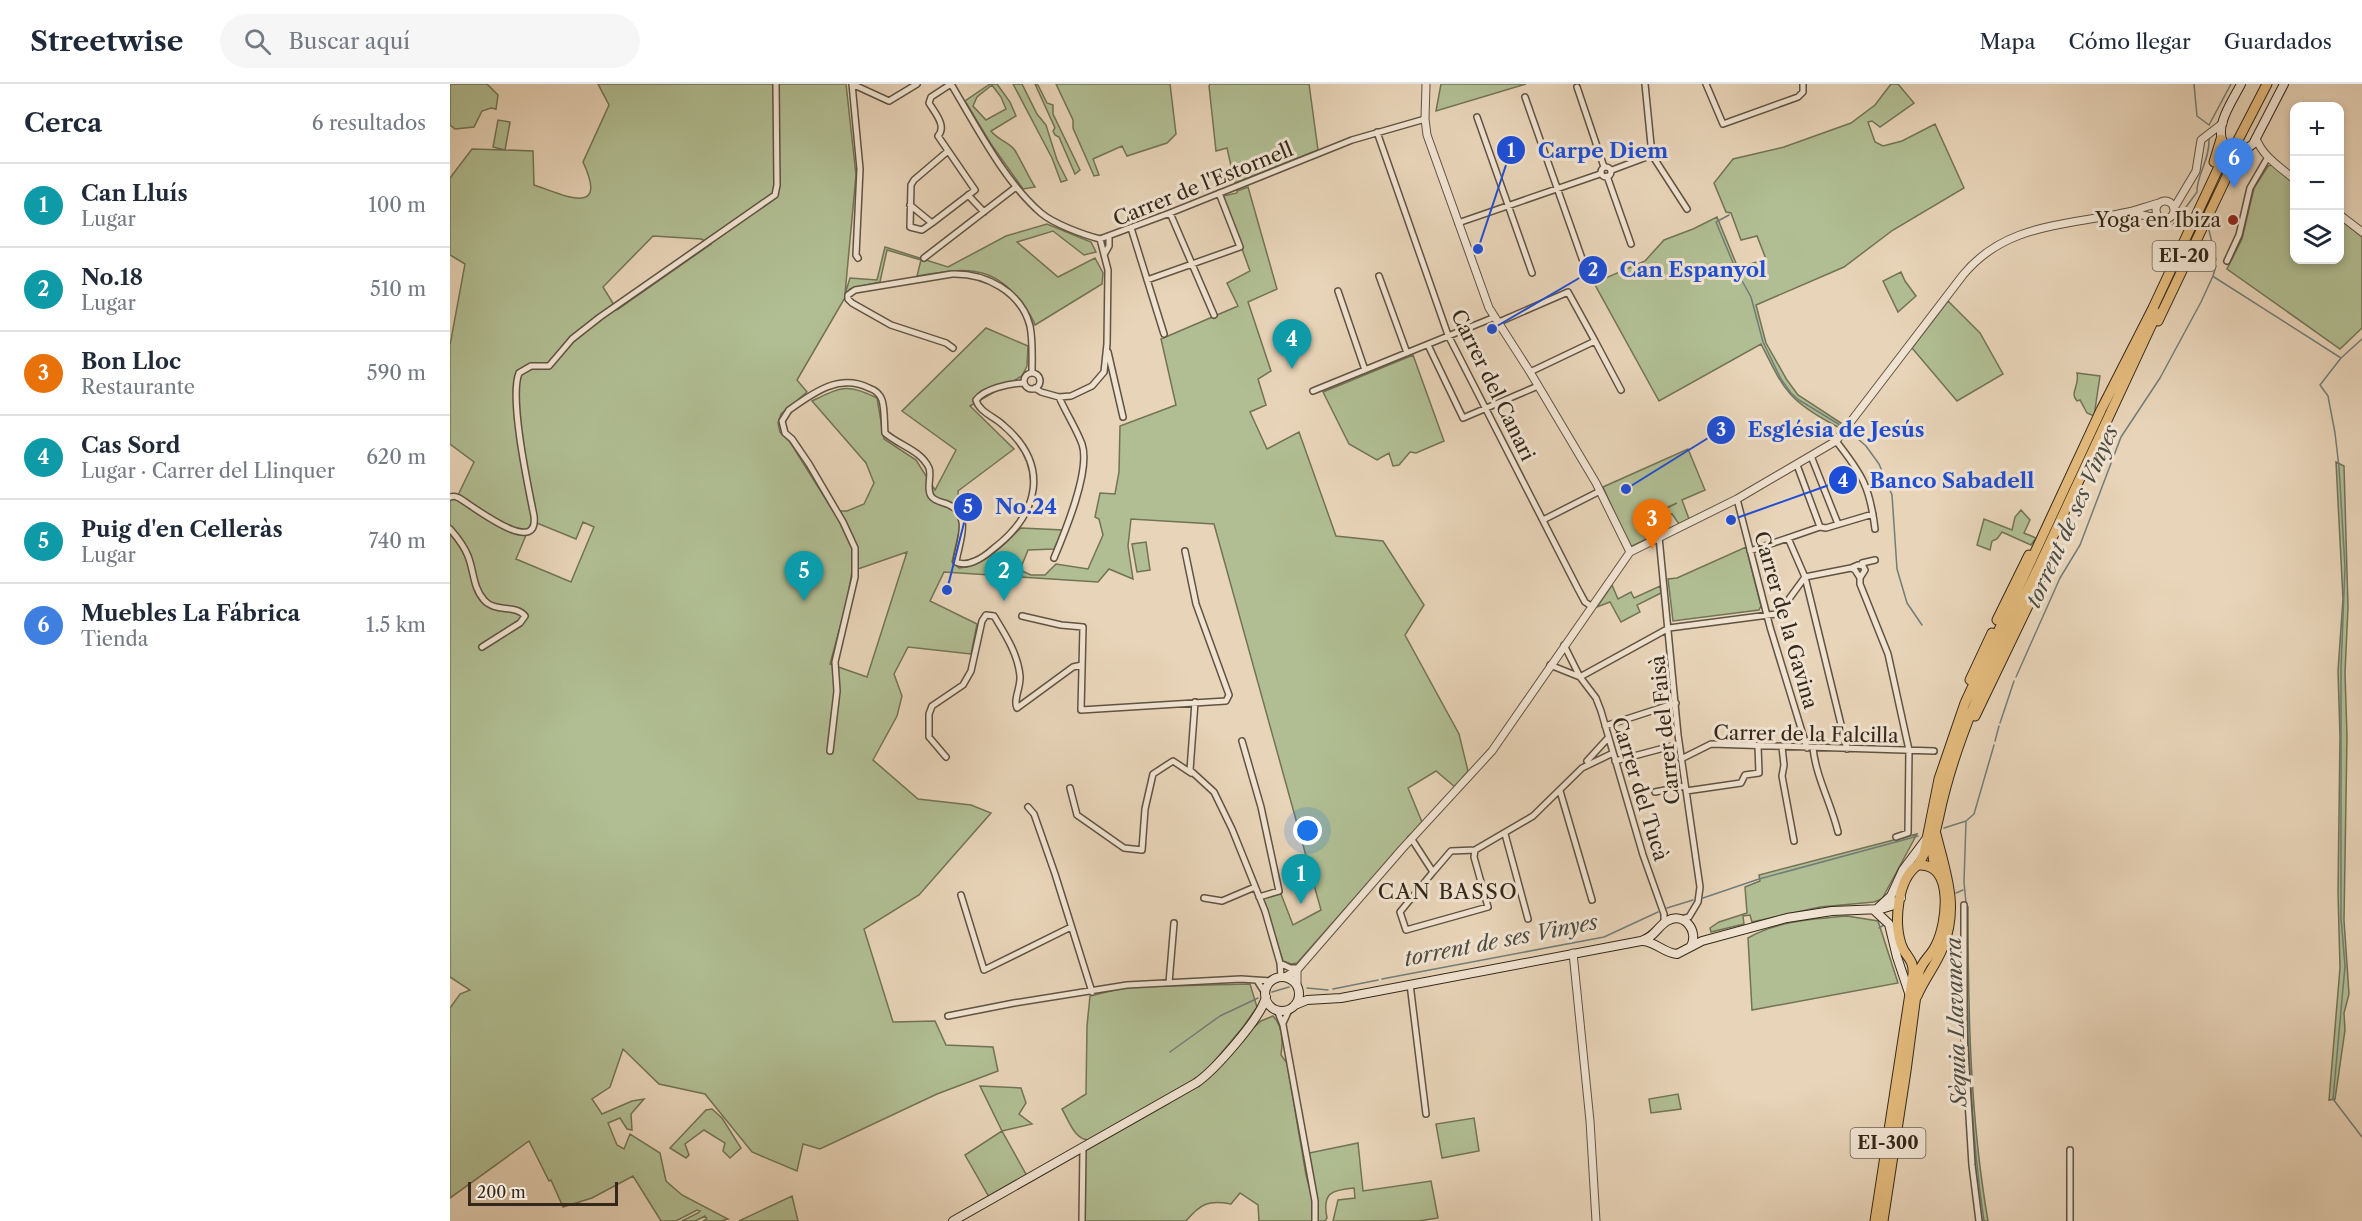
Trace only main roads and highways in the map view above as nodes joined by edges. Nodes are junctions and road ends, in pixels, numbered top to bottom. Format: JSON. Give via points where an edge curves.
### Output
{"nodes":[{"id":1,"x":2241,"y":84,"type":"edge"},
{"id":2,"x":2260,"y":84,"type":"edge"},
{"id":3,"x":2267,"y":84,"type":"edge"},
{"id":4,"x":2284,"y":84,"type":"edge"},
{"id":5,"x":2233,"y":144,"type":"junction"},
{"id":6,"x":2226,"y":157,"type":"junction"},
{"id":7,"x":2142,"y":329,"type":"junction"},
{"id":8,"x":2138,"y":353,"type":"junction"},
{"id":9,"x":1931,"y":835,"type":"junction"},
{"id":10,"x":1918,"y":865,"type":"junction"},
{"id":11,"x":1936,"y":869,"type":"junction"},
{"id":12,"x":1901,"y":898,"type":"junction"},
{"id":13,"x":1874,"y":910,"type":"junction"},
{"id":14,"x":1662,"y":922,"type":"junction"},
{"id":15,"x":1686,"y":923,"type":"junction"},
{"id":16,"x":1898,"y":926,"type":"junction"},
{"id":17,"x":1708,"y":939,"type":"junction"},
{"id":18,"x":1641,"y":941,"type":"junction"},
{"id":19,"x":1691,"y":946,"type":"junction"},
{"id":20,"x":1662,"y":947,"type":"junction"},
{"id":21,"x":1909,"y":955,"type":"junction"},
{"id":22,"x":1927,"y":956,"type":"junction"},
{"id":23,"x":1298,"y":987,"type":"junction"},
{"id":24,"x":1266,"y":995,"type":"junction"},
{"id":25,"x":1913,"y":996,"type":"junction"},
{"id":26,"x":1312,"y":999,"type":"junction"},
{"id":27,"x":1292,"y":1007,"type":"junction"},
{"id":28,"x":1276,"y":1010,"type":"junction"},
{"id":29,"x":1260,"y":1013,"type":"junction"},
{"id":30,"x":953,"y":1221,"type":"edge"},
{"id":31,"x":1875,"y":1221,"type":"edge"},
{"id":32,"x":1883,"y":1221,"type":"edge"}],
"edges":[{"from":1,"to":5,"type":"main road","number":"EI-300","via":[[2223,123]]},
{"from":2,"to":5,"type":"main road","number":"EI-20"},
{"from":3,"to":5,"type":"main road","number":"EI-20"},
{"from":4,"to":5,"type":"main road","number":"EI-300","via":[[2256,138]]},
{"from":5,"to":6,"type":"main road","number":"EI-20","bridge":true},
{"from":5,"to":7,"type":"main road","number":"EI-300","via":[[2217,156]]},
{"from":5,"to":8,"type":"main road","number":"EI-300","via":[[2237,155],[2154,330]]},
{"from":6,"to":7,"type":"main road","number":"EI-20"},
{"from":6,"to":8,"type":"main road","number":"EI-20"},
{"from":7,"to":9,"type":"main road","number":"EI-300","via":[[1965,703],[1939,779]]},
{"from":8,"to":9,"type":"main road","number":"EI-300","via":[[1986,678],[1964,731]]},
{"from":9,"to":10,"type":"main road","number":"EI-300"},
{"from":9,"to":11,"type":"main road","number":"EI-300"},
{"from":9,"to":13,"type":"main road","via":[[1903,870],[1891,897]]},
{"from":9,"to":25,"type":"main road","number":"EI-300","via":[[1949,879],[1950,917],[1944,946]]},
{"from":10,"to":11,"type":"main road"},
{"from":10,"to":12,"type":"main road","number":"EI-300","via":[[1909,873]]},
{"from":11,"to":22,"type":"main road","number":"EI-300","via":[[1943,885],[1944,913],[1938,941]]},
{"from":12,"to":13,"type":"main road","via":[[1891,906]]},
{"from":12,"to":16,"type":"main road","number":"EI-300"},
{"from":13,"to":16,"type":"main road","via":[[1887,914]]},
{"from":13,"to":17,"type":"main road","via":[[1811,914]]},
{"from":13,"to":25,"type":"main road","via":[[1889,924]]},
{"from":14,"to":15,"type":"main road"},
{"from":14,"to":18,"type":"main road"},
{"from":14,"to":20,"type":"main road","via":[[1658,936]]},
{"from":15,"to":17,"type":"main road"},
{"from":15,"to":19,"type":"main road"},
{"from":16,"to":21,"type":"main road","number":"EI-300","via":[[1901,944]]},
{"from":17,"to":19,"type":"main road"},
{"from":18,"to":20,"type":"main road"},
{"from":18,"to":26,"type":"main road","via":[[1341,998]]},
{"from":19,"to":20,"type":"main road","via":[[1677,954]]},
{"from":21,"to":22,"type":"main road"},
{"from":21,"to":25,"type":"main road","number":"EI-300"},
{"from":22,"to":25,"type":"main road","number":"EI-300"},
{"from":23,"to":24,"type":"main road","via":[[1283,977],[1271,981]]},
{"from":23,"to":26,"type":"main road"},
{"from":23,"to":27,"type":"main road","via":[[1299,998]]},
{"from":24,"to":28,"type":"main road"},
{"from":24,"to":29,"type":"main road"},
{"from":25,"to":31,"type":"main road","number":"EI-300"},
{"from":25,"to":32,"type":"main road","number":"EI-300"},
{"from":26,"to":27,"type":"main road"},
{"from":27,"to":28,"type":"main road"},
{"from":28,"to":29,"type":"main road"},
{"from":29,"to":30,"type":"main road","via":[[1202,1079]]}]}
